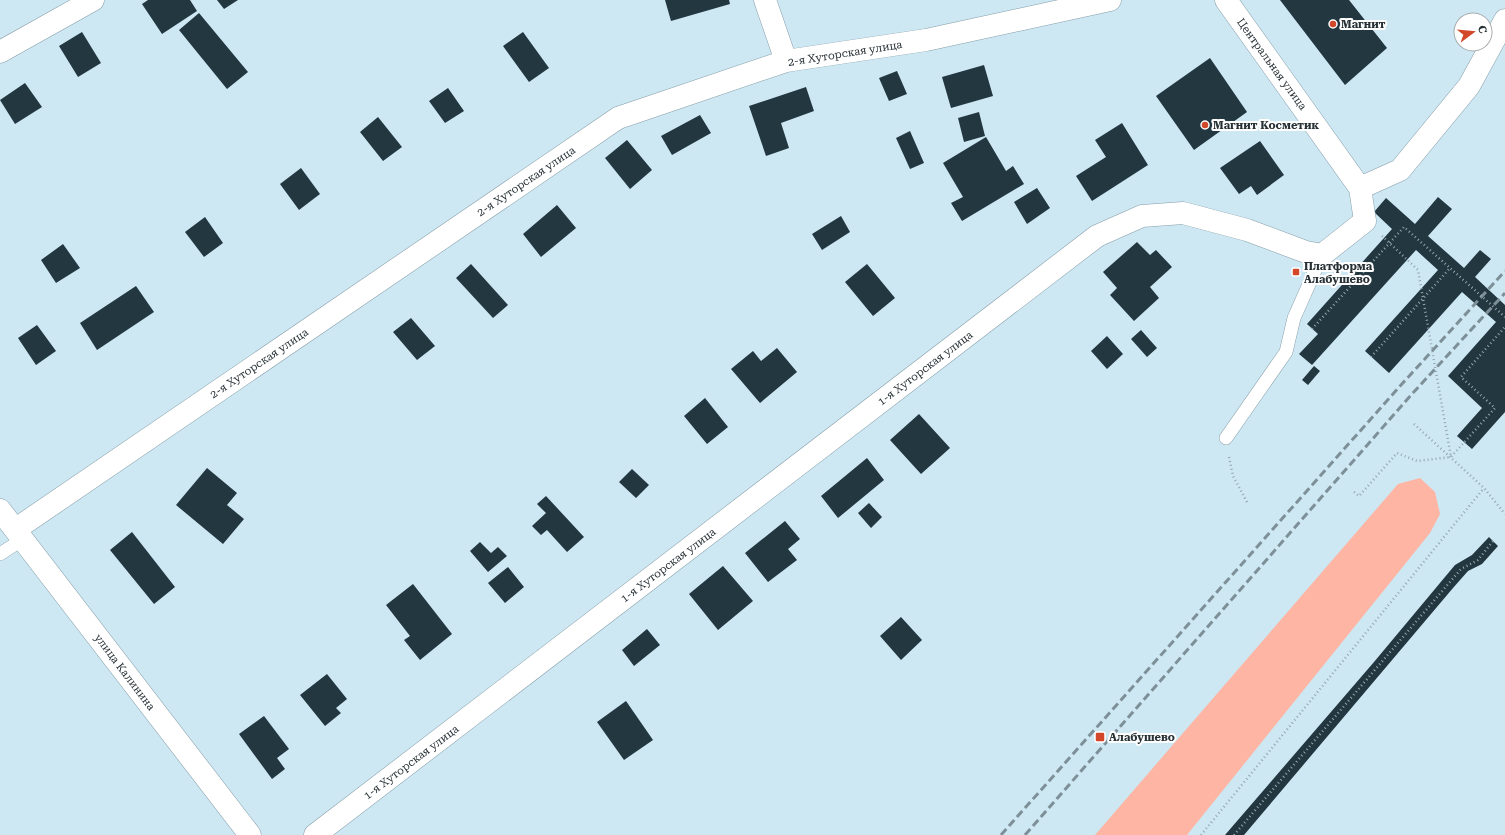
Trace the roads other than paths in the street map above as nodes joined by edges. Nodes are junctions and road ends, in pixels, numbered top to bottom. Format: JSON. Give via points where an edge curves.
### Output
{"nodes":[{"id":1,"x":93,"y":0,"type":"edge"},
{"id":2,"x":765,"y":0,"type":"edge"},
{"id":3,"x":1110,"y":0,"type":"edge"},
{"id":4,"x":1226,"y":0,"type":"edge"},
{"id":5,"x":1505,"y":20,"type":"edge"},
{"id":6,"x":0,"y":52,"type":"edge"},
{"id":7,"x":786,"y":61,"type":"junction"},
{"id":8,"x":1360,"y":188,"type":"junction"},
{"id":9,"x":1322,"y":255,"type":"junction"},
{"id":10,"x":1226,"y":438,"type":"road end"},
{"id":11,"x":0,"y":510,"type":"edge"},
{"id":12,"x":19,"y":534,"type":"junction"},
{"id":13,"x":0,"y":554,"type":"edge"},
{"id":14,"x":250,"y":835,"type":"edge"},
{"id":15,"x":315,"y":835,"type":"edge"}],
"edges":[{"from":1,"to":6,"type":"street"},
{"from":2,"to":7,"type":"street"},
{"from":3,"to":7,"type":"street","name":"2-я Хуторская улица","via":[[926,40]]},
{"from":4,"to":8,"type":"street","name":"Центральная улица"},
{"from":5,"to":8,"type":"street","via":[[1469,86],[1400,170]]},
{"from":7,"to":12,"type":"street","name":"2-я Хуторская улица","via":[[618,118]]},
{"from":8,"to":9,"type":"street","via":[[1365,221]]},
{"from":9,"to":10,"type":"lane","via":[[1294,318],[1286,352]]},
{"from":9,"to":15,"type":"street","name":"1-я Хуторская улица","via":[[1306,252],[1247,230],[1183,213],[1142,216],[1098,236]]},
{"from":11,"to":12,"type":"street","name":"улица Калинина"},
{"from":12,"to":13,"type":"lane"},
{"from":12,"to":14,"type":"street","name":"улица Калинина"}]}
